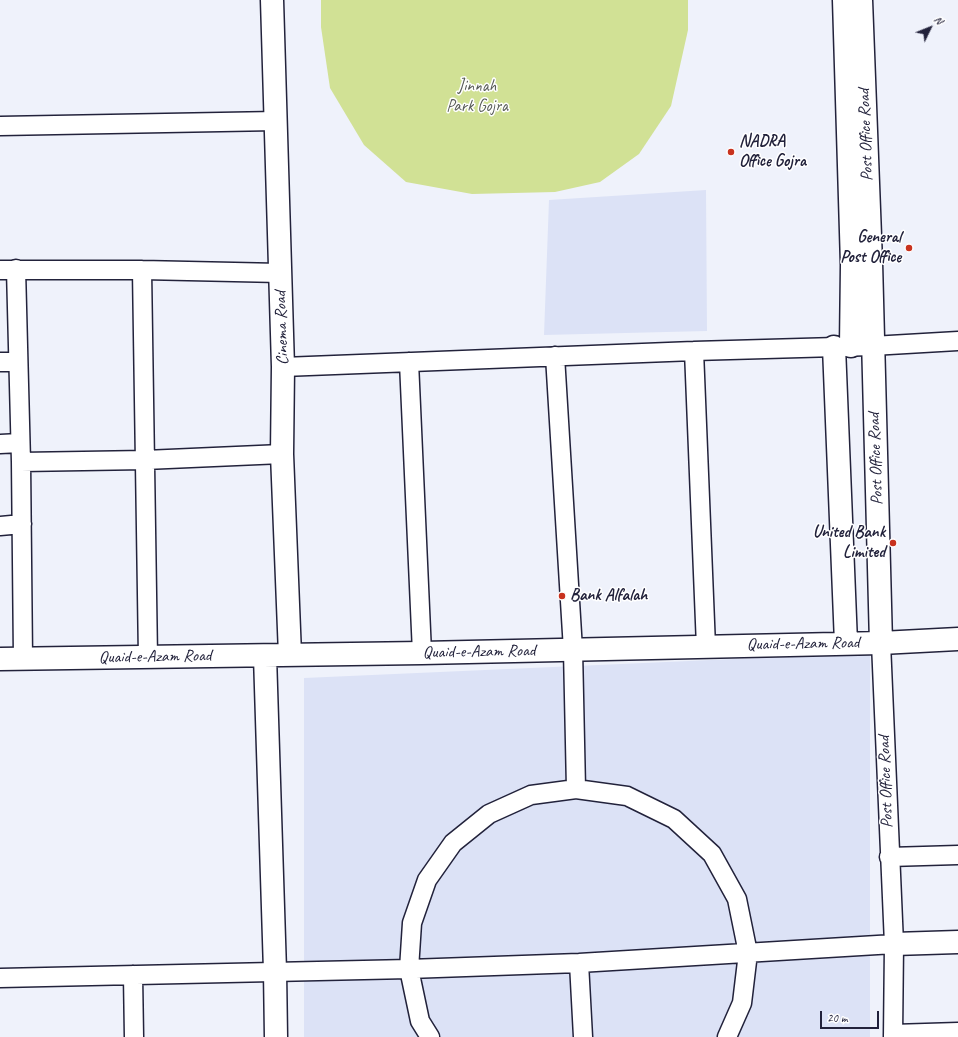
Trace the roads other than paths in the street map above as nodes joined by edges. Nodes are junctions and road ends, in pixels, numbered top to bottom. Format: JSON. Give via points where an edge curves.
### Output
{"nodes":[{"id":1,"x":272,"y":0,"type":"edge"},
{"id":2,"x":844,"y":0,"type":"edge"},
{"id":3,"x":861,"y":0,"type":"edge"},
{"id":4,"x":276,"y":121,"type":"junction"},
{"id":5,"x":0,"y":126,"type":"edge"},
{"id":6,"x":8,"y":269,"type":"edge"},
{"id":7,"x":142,"y":270,"type":"junction"},
{"id":8,"x":280,"y":273,"type":"junction"},
{"id":9,"x":958,"y":341,"type":"edge"},
{"id":10,"x":852,"y":347,"type":"junction"},
{"id":11,"x":694,"y":351,"type":"junction"},
{"id":12,"x":555,"y":356,"type":"junction"},
{"id":13,"x":0,"y":362,"type":"edge"},
{"id":14,"x":18,"y":362,"type":"junction"},
{"id":15,"x":409,"y":362,"type":"junction"},
{"id":16,"x":283,"y":367,"type":"junction"},
{"id":17,"x":20,"y":443,"type":"junction"},
{"id":18,"x":0,"y":444,"type":"edge"},
{"id":19,"x":282,"y":454,"type":"junction"},
{"id":20,"x":145,"y":460,"type":"junction"},
{"id":21,"x":21,"y":462,"type":"junction"},
{"id":22,"x":22,"y":524,"type":"junction"},
{"id":23,"x":0,"y":526,"type":"edge"},
{"id":24,"x":958,"y":639,"type":"edge"},
{"id":25,"x":846,"y":643,"type":"junction"},
{"id":26,"x":881,"y":643,"type":"junction"},
{"id":27,"x":706,"y":647,"type":"junction"},
{"id":28,"x":573,"y":650,"type":"junction"},
{"id":29,"x":422,"y":653,"type":"junction"},
{"id":30,"x":290,"y":655,"type":"junction"},
{"id":31,"x":265,"y":656,"type":"junction"},
{"id":32,"x":148,"y":658,"type":"junction"},
{"id":33,"x":0,"y":659,"type":"edge"},
{"id":34,"x":23,"y":659,"type":"junction"},
{"id":35,"x":576,"y":789,"type":"junction"},
{"id":36,"x":958,"y":855,"type":"edge"},
{"id":37,"x":889,"y":857,"type":"junction"},
{"id":38,"x":958,"y":942,"type":"edge"},
{"id":39,"x":894,"y":944,"type":"junction"},
{"id":40,"x":748,"y":953,"type":"junction"},
{"id":41,"x":579,"y":963,"type":"junction"},
{"id":42,"x":409,"y":969,"type":"junction"},
{"id":43,"x":275,"y":971,"type":"junction"},
{"id":44,"x":133,"y":975,"type":"junction"},
{"id":45,"x":0,"y":978,"type":"edge"},
{"id":46,"x":958,"y":1032,"type":"edge"},
{"id":47,"x":894,"y":1036,"type":"edge"},
{"id":48,"x":134,"y":1037,"type":"edge"},
{"id":49,"x":276,"y":1037,"type":"edge"},
{"id":50,"x":430,"y":1037,"type":"edge"},
{"id":51,"x":583,"y":1037,"type":"edge"},
{"id":52,"x":727,"y":1037,"type":"edge"}],
"edges":[{"from":1,"to":4,"type":"main road","name":"Cinema Road"},
{"from":2,"to":10,"type":"main road","name":"Post Office Road"},
{"from":3,"to":10,"type":"main road","name":"Post Office Road","via":[[871,262]]},
{"from":4,"to":5,"type":"street"},
{"from":4,"to":8,"type":"main road","name":"Cinema Road"},
{"from":6,"to":7,"type":"street"},
{"from":6,"to":14,"type":"street"},
{"from":7,"to":8,"type":"street"},
{"from":7,"to":20,"type":"street"},
{"from":8,"to":16,"type":"main road","name":"Cinema Road"},
{"from":9,"to":10,"type":"street"},
{"from":10,"to":11,"type":"street"},
{"from":10,"to":25,"type":"main road","name":"Post Office Road"},
{"from":10,"to":26,"type":"main road","name":"Post Office Road"},
{"from":11,"to":12,"type":"street"},
{"from":11,"to":27,"type":"street"},
{"from":12,"to":15,"type":"street"},
{"from":12,"to":28,"type":"street"},
{"from":13,"to":14,"type":"street"},
{"from":14,"to":17,"type":"street"},
{"from":15,"to":16,"type":"street"},
{"from":15,"to":29,"type":"street"},
{"from":16,"to":19,"type":"main road","name":"Cinema Road"},
{"from":17,"to":18,"type":"street"},
{"from":17,"to":21,"type":"street"},
{"from":19,"to":20,"type":"street"},
{"from":19,"to":30,"type":"main road","name":"Cinema Road"},
{"from":20,"to":21,"type":"street"},
{"from":20,"to":32,"type":"street"},
{"from":21,"to":22,"type":"street"},
{"from":22,"to":23,"type":"street"},
{"from":22,"to":34,"type":"street"},
{"from":24,"to":26,"type":"main road","name":"Quaid-e-Azam Road"},
{"from":25,"to":26,"type":"main road","name":"Quaid-e-Azam Road"},
{"from":25,"to":27,"type":"main road","name":"Quaid-e-Azam Road"},
{"from":26,"to":37,"type":"street","name":"Post Office Road"},
{"from":27,"to":28,"type":"main road","name":"Quaid-e-Azam Road"},
{"from":28,"to":29,"type":"main road","name":"Quaid-e-Azam Road"},
{"from":28,"to":35,"type":"street"},
{"from":29,"to":30,"type":"main road","name":"Quaid-e-Azam Road"},
{"from":30,"to":31,"type":"main road","name":"Quaid-e-Azam Road"},
{"from":31,"to":32,"type":"main road","name":"Quaid-e-Azam Road"},
{"from":31,"to":43,"type":"main road"},
{"from":32,"to":34,"type":"main road","name":"Quaid-e-Azam Road"},
{"from":33,"to":34,"type":"main road","name":"Quaid-e-Azam Road"},
{"from":35,"to":40,"type":"street","via":[[627,796],[674,819],[712,854],[737,899]]},
{"from":35,"to":42,"type":"street","via":[[531,795],[488,814],[453,843],[427,880],[412,923]]},
{"from":36,"to":37,"type":"street"},
{"from":37,"to":39,"type":"street","name":"Post Office Road"},
{"from":38,"to":39,"type":"main road"},
{"from":39,"to":40,"type":"street"},
{"from":39,"to":47,"type":"street","name":"Post Office Road"},
{"from":40,"to":41,"type":"street"},
{"from":40,"to":52,"type":"street","via":[[742,1003]]},
{"from":41,"to":42,"type":"street"},
{"from":41,"to":51,"type":"street"},
{"from":42,"to":43,"type":"street"},
{"from":42,"to":50,"type":"street","via":[[420,1021]]},
{"from":43,"to":44,"type":"street"},
{"from":43,"to":49,"type":"main road"},
{"from":44,"to":45,"type":"street"},
{"from":44,"to":48,"type":"street"},
{"from":46,"to":47,"type":"street"}]}
